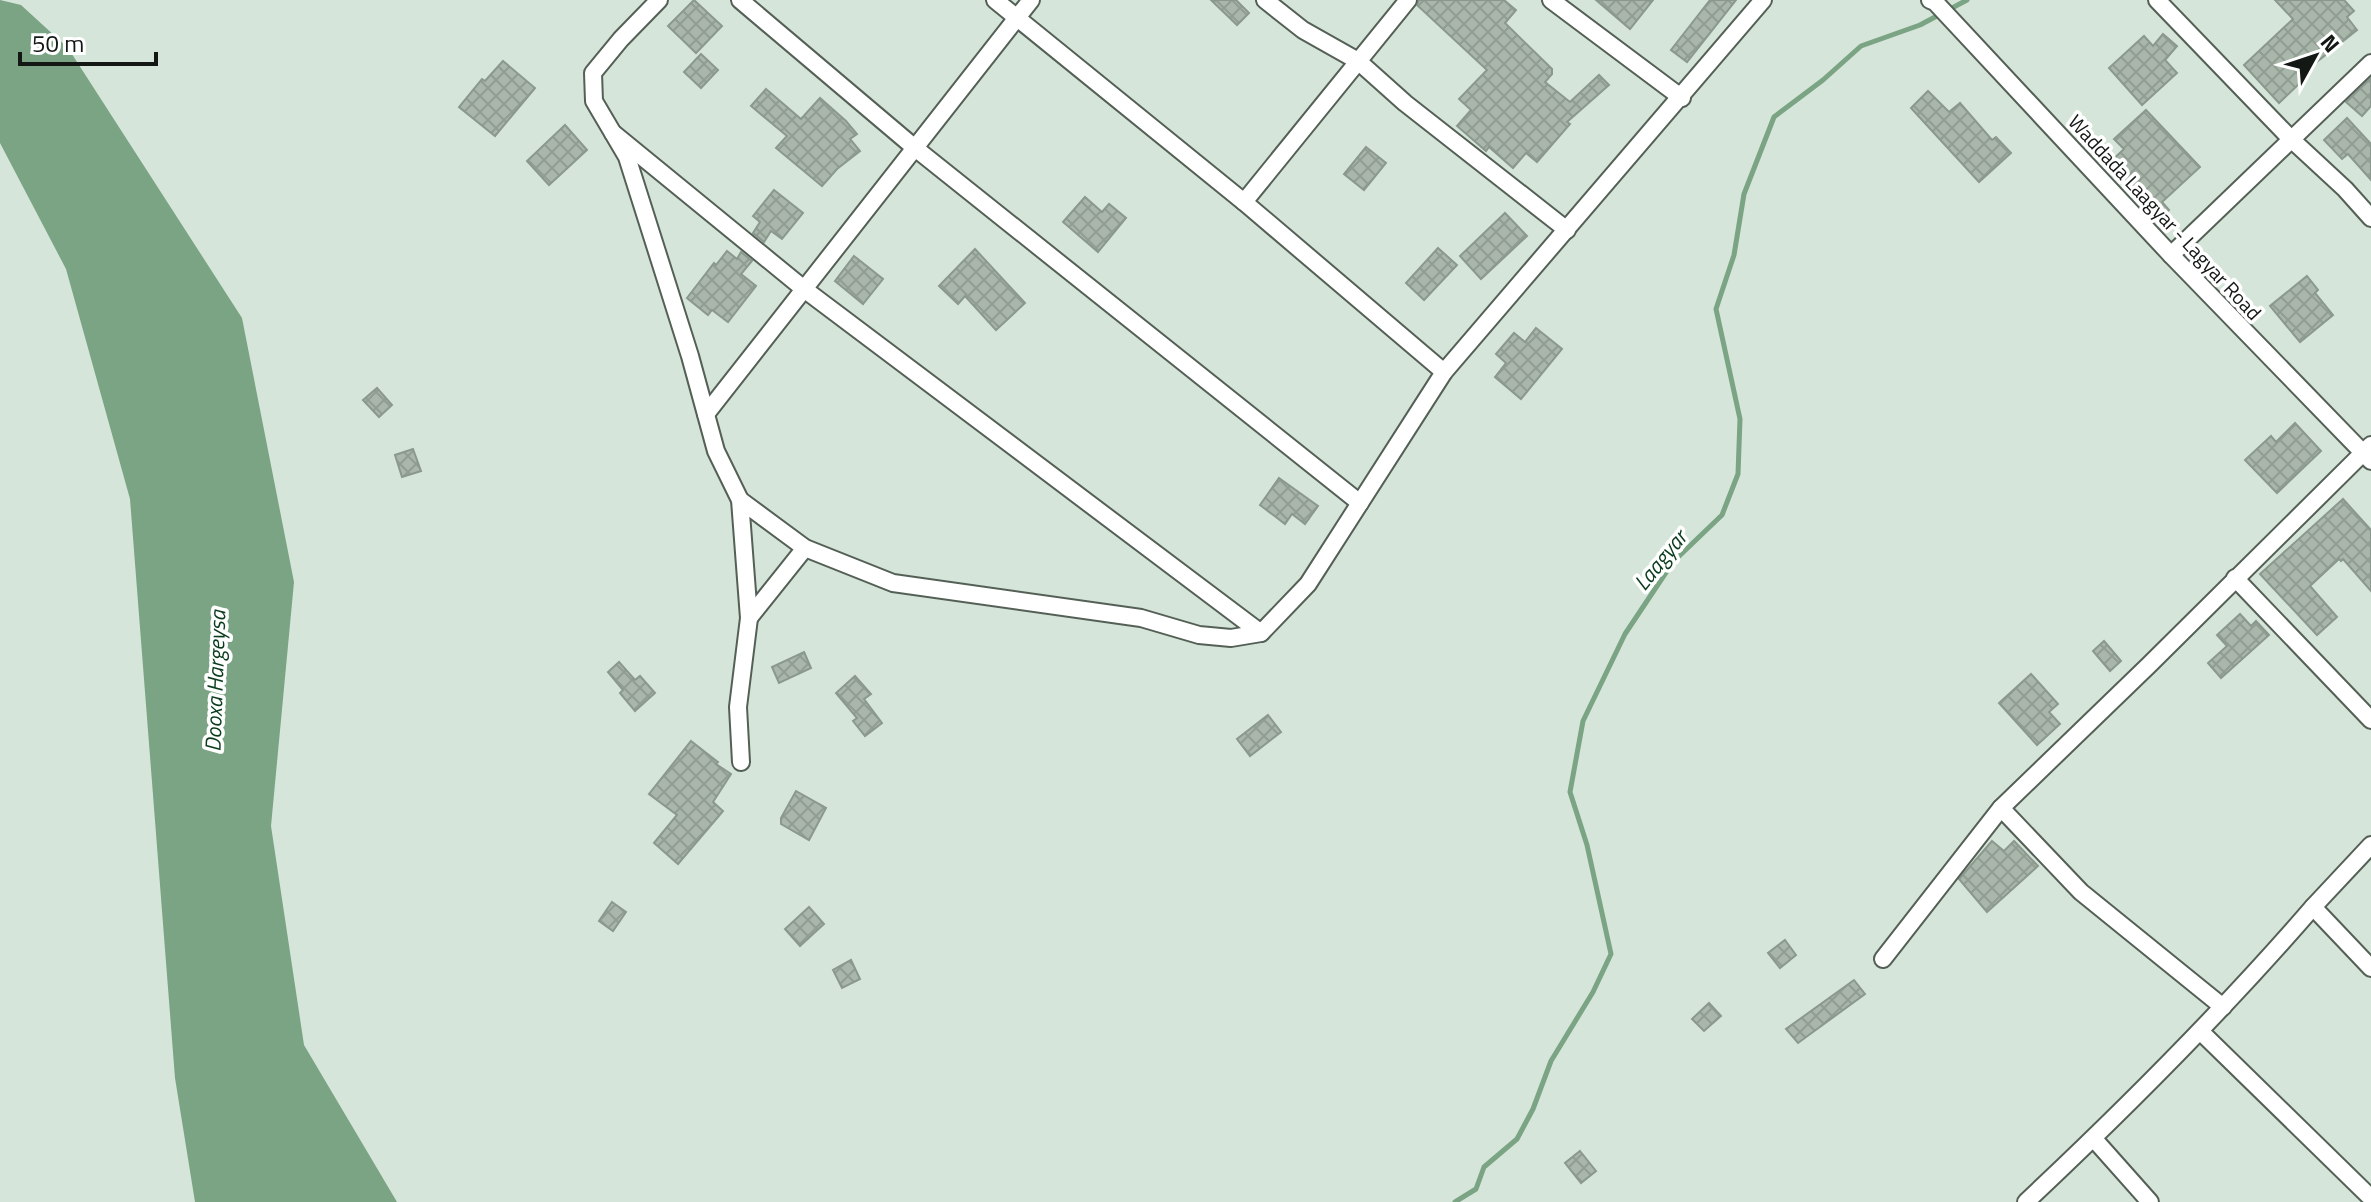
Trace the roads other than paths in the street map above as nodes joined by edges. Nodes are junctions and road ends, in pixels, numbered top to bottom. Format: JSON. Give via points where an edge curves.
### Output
{"nodes":[{"id":1,"x":659,"y":0,"type":"edge"},
{"id":2,"x":740,"y":0,"type":"edge"},
{"id":3,"x":995,"y":0,"type":"edge"},
{"id":4,"x":1031,"y":0,"type":"edge"},
{"id":5,"x":1265,"y":0,"type":"edge"},
{"id":6,"x":1408,"y":0,"type":"edge"},
{"id":7,"x":1551,"y":0,"type":"edge"},
{"id":8,"x":1763,"y":0,"type":"edge"},
{"id":9,"x":2157,"y":0,"type":"edge"},
{"id":10,"x":1933,"y":1,"type":"edge"},
{"id":11,"x":1017,"y":18,"type":"junction"},
{"id":12,"x":1358,"y":61,"type":"junction"},
{"id":13,"x":2371,"y":63,"type":"edge"},
{"id":14,"x":1682,"y":98,"type":"junction"},
{"id":15,"x":613,"y":133,"type":"junction"},
{"id":16,"x":2290,"y":138,"type":"junction"},
{"id":17,"x":915,"y":148,"type":"junction"},
{"id":18,"x":1244,"y":202,"type":"junction"},
{"id":19,"x":2371,"y":218,"type":"edge"},
{"id":20,"x":1567,"y":230,"type":"junction"},
{"id":21,"x":2171,"y":255,"type":"junction"},
{"id":22,"x":804,"y":289,"type":"junction"},
{"id":23,"x":1444,"y":372,"type":"junction"},
{"id":24,"x":706,"y":414,"type":"junction"},
{"id":25,"x":2368,"y":453,"type":"edge"},
{"id":26,"x":740,"y":500,"type":"junction"},
{"id":27,"x":1360,"y":503,"type":"junction"},
{"id":28,"x":805,"y":548,"type":"junction"},
{"id":29,"x":2235,"y":578,"type":"junction"},
{"id":30,"x":749,"y":618,"type":"junction"},
{"id":31,"x":1261,"y":633,"type":"junction"},
{"id":32,"x":2371,"y":720,"type":"edge"},
{"id":33,"x":741,"y":762,"type":"dead end"},
{"id":34,"x":2001,"y":808,"type":"junction"},
{"id":35,"x":2371,"y":845,"type":"edge"},
{"id":36,"x":2313,"y":907,"type":"junction"},
{"id":37,"x":1883,"y":959,"type":"dead end"},
{"id":38,"x":2371,"y":968,"type":"edge"},
{"id":39,"x":2223,"y":1007,"type":"junction"},
{"id":40,"x":2200,"y":1031,"type":"junction"},
{"id":41,"x":2094,"y":1139,"type":"junction"},
{"id":42,"x":2371,"y":1198,"type":"edge"},
{"id":43,"x":2026,"y":1202,"type":"edge"},
{"id":44,"x":2150,"y":1202,"type":"edge"}],
"edges":[{"from":1,"to":15,"type":"street","via":[[593,73],[594,101]]},
{"from":2,"to":17,"type":"street"},
{"from":3,"to":11,"type":"street"},
{"from":4,"to":11,"type":"street"},
{"from":5,"to":12,"type":"street","via":[[1303,30]]},
{"from":6,"to":12,"type":"street"},
{"from":7,"to":14,"type":"street"},
{"from":8,"to":14,"type":"street"},
{"from":9,"to":16,"type":"street"},
{"from":10,"to":21,"type":"street","name":"Waddada Laagyar - Lagyar Road"},
{"from":11,"to":17,"type":"street"},
{"from":11,"to":18,"type":"street"},
{"from":12,"to":18,"type":"street"},
{"from":12,"to":20,"type":"street"},
{"from":13,"to":16,"type":"street"},
{"from":14,"to":20,"type":"street"},
{"from":15,"to":22,"type":"street"},
{"from":15,"to":24,"type":"street","via":[[627,157]]},
{"from":16,"to":19,"type":"street"},
{"from":16,"to":21,"type":"street"},
{"from":17,"to":22,"type":"street"},
{"from":17,"to":27,"type":"street"},
{"from":18,"to":23,"type":"street"},
{"from":20,"to":23,"type":"street"},
{"from":21,"to":25,"type":"street","name":"Waddada Laagyar - Lagyar Road"},
{"from":22,"to":24,"type":"street"},
{"from":22,"to":31,"type":"street"},
{"from":23,"to":27,"type":"street"},
{"from":24,"to":26,"type":"street","via":[[716,451]]},
{"from":25,"to":29,"type":"street"},
{"from":26,"to":28,"type":"street"},
{"from":26,"to":30,"type":"street"},
{"from":27,"to":31,"type":"street","via":[[1308,584]]},
{"from":28,"to":30,"type":"street"},
{"from":28,"to":31,"type":"street","via":[[893,583],[1141,618],[1199,635],[1231,638]]},
{"from":29,"to":32,"type":"street"},
{"from":29,"to":34,"type":"street"},
{"from":30,"to":33,"type":"street","via":[[738,707]]},
{"from":34,"to":37,"type":"street"},
{"from":34,"to":39,"type":"street","via":[[2081,892]]},
{"from":35,"to":36,"type":"street"},
{"from":36,"to":38,"type":"street"},
{"from":36,"to":39,"type":"street"},
{"from":39,"to":40,"type":"street"},
{"from":40,"to":41,"type":"street"},
{"from":40,"to":42,"type":"street"},
{"from":41,"to":43,"type":"street"},
{"from":41,"to":44,"type":"street"}]}
